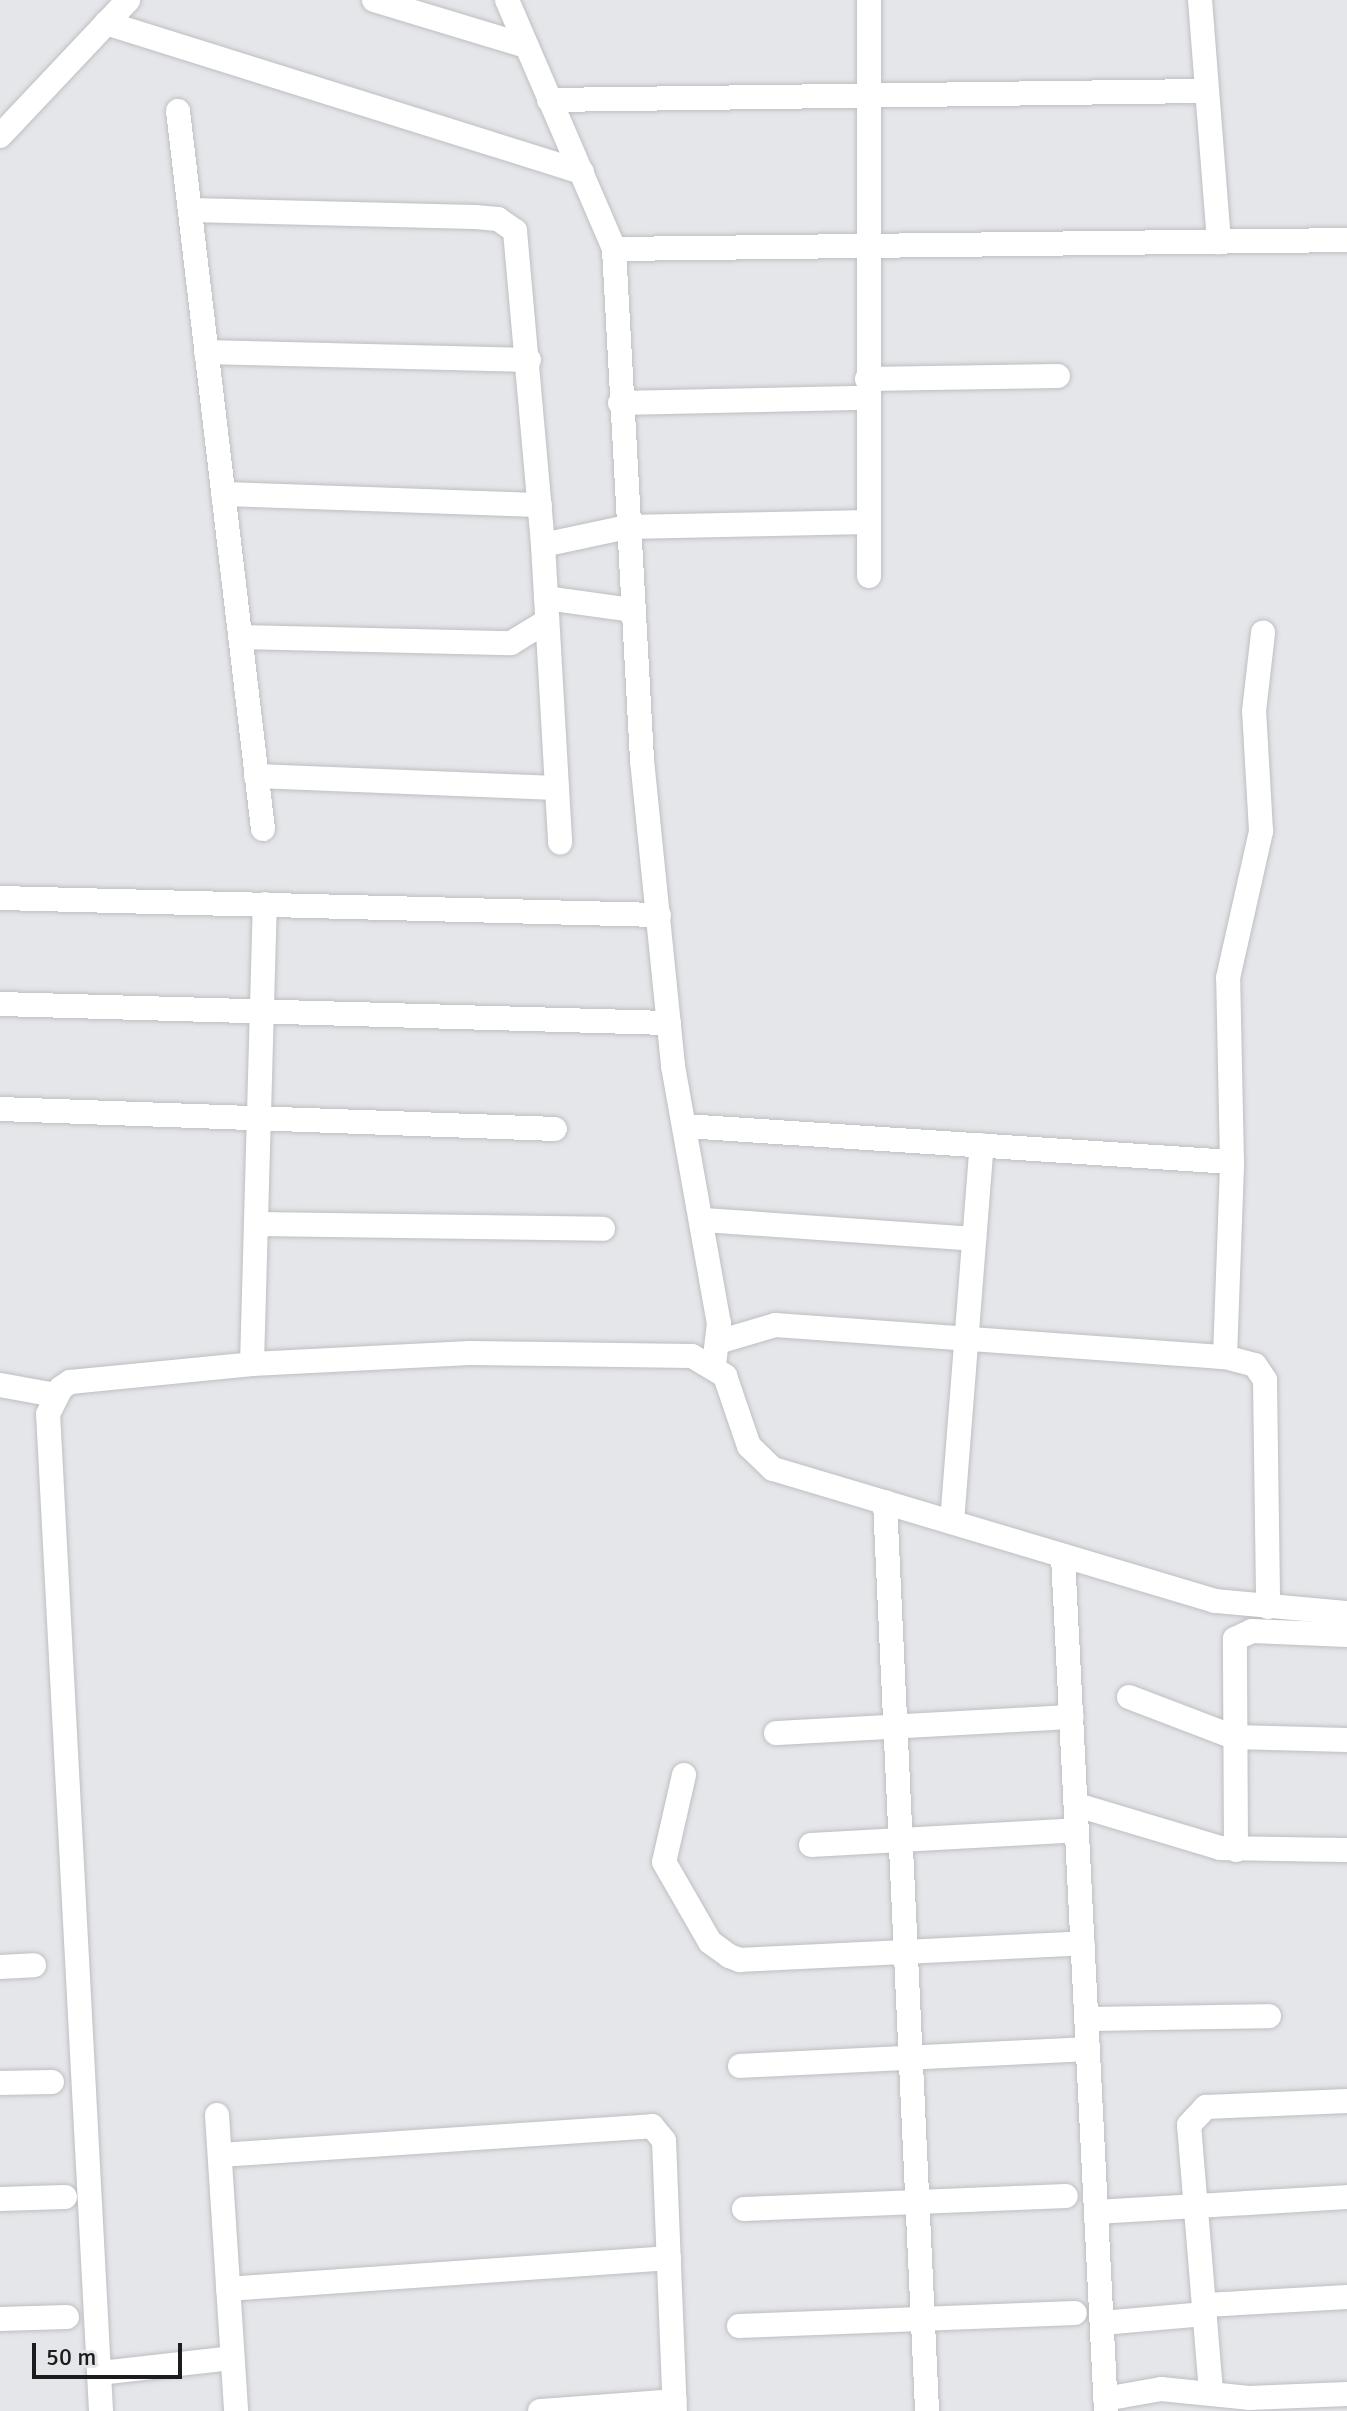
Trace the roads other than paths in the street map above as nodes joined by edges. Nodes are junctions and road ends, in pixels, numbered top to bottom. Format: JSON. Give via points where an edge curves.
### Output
{"nodes":[{"id":1,"x":128,"y":0,"type":"edge"},
{"id":2,"x":374,"y":0,"type":"edge"},
{"id":3,"x":869,"y":0,"type":"edge"},
{"id":4,"x":1200,"y":0,"type":"edge"},
{"id":5,"x":510,"y":1,"type":"edge"},
{"id":6,"x":106,"y":23,"type":"junction"},
{"id":7,"x":526,"y":46,"type":"junction"},
{"id":8,"x":1204,"y":91,"type":"junction"},
{"id":9,"x":868,"y":95,"type":"junction"},
{"id":10,"x":549,"y":100,"type":"junction"},
{"id":11,"x":178,"y":111,"type":"dead end"},
{"id":12,"x":0,"y":136,"type":"edge"},
{"id":13,"x":582,"y":172,"type":"junction"},
{"id":14,"x":190,"y":210,"type":"junction"},
{"id":15,"x":1347,"y":240,"type":"edge"},
{"id":16,"x":1219,"y":242,"type":"junction"},
{"id":17,"x":866,"y":243,"type":"junction"},
{"id":18,"x":614,"y":249,"type":"junction"},
{"id":19,"x":206,"y":352,"type":"junction"},
{"id":20,"x":529,"y":360,"type":"junction"},
{"id":21,"x":1058,"y":376,"type":"dead end"},
{"id":22,"x":867,"y":388,"type":"junction"},
{"id":23,"x":620,"y":403,"type":"junction"},
{"id":24,"x":223,"y":494,"type":"junction"},
{"id":25,"x":540,"y":505,"type":"junction"},
{"id":26,"x":869,"y":522,"type":"junction"},
{"id":27,"x":627,"y":527,"type":"junction"},
{"id":28,"x":543,"y":545,"type":"junction"},
{"id":29,"x":869,"y":576,"type":"dead end"},
{"id":30,"x":547,"y":610,"type":"junction"},
{"id":31,"x":632,"y":610,"type":"junction"},
{"id":32,"x":1263,"y":633,"type":"dead end"},
{"id":33,"x":240,"y":637,"type":"junction"},
{"id":34,"x":256,"y":776,"type":"junction"},
{"id":35,"x":557,"y":788,"type":"junction"},
{"id":36,"x":263,"y":829,"type":"dead end"},
{"id":37,"x":560,"y":843,"type":"dead end"},
{"id":38,"x":0,"y":898,"type":"edge"},
{"id":39,"x":265,"y":904,"type":"junction"},
{"id":40,"x":659,"y":915,"type":"junction"},
{"id":41,"x":0,"y":1004,"type":"edge"},
{"id":42,"x":262,"y":1010,"type":"junction"},
{"id":43,"x":669,"y":1023,"type":"junction"},
{"id":44,"x":0,"y":1109,"type":"edge"},
{"id":45,"x":259,"y":1119,"type":"junction"},
{"id":46,"x":685,"y":1126,"type":"junction"},
{"id":47,"x":555,"y":1129,"type":"dead end"},
{"id":48,"x":982,"y":1145,"type":"junction"},
{"id":49,"x":1232,"y":1162,"type":"junction"},
{"id":50,"x":704,"y":1220,"type":"junction"},
{"id":51,"x":257,"y":1224,"type":"junction"},
{"id":52,"x":603,"y":1229,"type":"dead end"},
{"id":53,"x":974,"y":1239,"type":"junction"},
{"id":54,"x":966,"y":1338,"type":"junction"},
{"id":55,"x":716,"y":1354,"type":"junction"},
{"id":56,"x":1225,"y":1357,"type":"junction"},
{"id":57,"x":252,"y":1364,"type":"junction"},
{"id":58,"x":0,"y":1385,"type":"edge"},
{"id":59,"x":55,"y":1395,"type":"junction"},
{"id":60,"x":885,"y":1502,"type":"junction"},
{"id":61,"x":952,"y":1522,"type":"junction"},
{"id":62,"x":1063,"y":1556,"type":"junction"},
{"id":63,"x":1268,"y":1607,"type":"junction"},
{"id":64,"x":1347,"y":1613,"type":"edge"},
{"id":65,"x":1347,"y":1635,"type":"edge"},
{"id":66,"x":1129,"y":1697,"type":"dead end"},
{"id":67,"x":1072,"y":1717,"type":"junction"},
{"id":68,"x":898,"y":1727,"type":"junction"},
{"id":69,"x":776,"y":1733,"type":"dead end"},
{"id":70,"x":1234,"y":1737,"type":"junction"},
{"id":71,"x":1347,"y":1740,"type":"edge"},
{"id":72,"x":684,"y":1775,"type":"dead end"},
{"id":73,"x":1077,"y":1805,"type":"junction"},
{"id":74,"x":1077,"y":1830,"type":"junction"},
{"id":75,"x":901,"y":1840,"type":"junction"},
{"id":76,"x":811,"y":1845,"type":"dead end"},
{"id":77,"x":1236,"y":1850,"type":"junction"},
{"id":78,"x":1347,"y":1850,"type":"edge"},
{"id":79,"x":1083,"y":1943,"type":"junction"},
{"id":80,"x":905,"y":1952,"type":"junction"},
{"id":81,"x":34,"y":1965,"type":"dead end"},
{"id":82,"x":0,"y":1967,"type":"edge"},
{"id":83,"x":1269,"y":2016,"type":"dead end"},
{"id":84,"x":1087,"y":2019,"type":"junction"},
{"id":85,"x":1088,"y":2049,"type":"junction"},
{"id":86,"x":908,"y":2059,"type":"junction"},
{"id":87,"x":740,"y":2066,"type":"dead end"},
{"id":88,"x":52,"y":2082,"type":"dead end"},
{"id":89,"x":0,"y":2083,"type":"edge"},
{"id":90,"x":1347,"y":2101,"type":"edge"},
{"id":91,"x":217,"y":2115,"type":"dead end"},
{"id":92,"x":220,"y":2155,"type":"junction"},
{"id":93,"x":1066,"y":2196,"type":"dead end"},
{"id":94,"x":65,"y":2197,"type":"dead end"},
{"id":95,"x":1347,"y":2197,"type":"edge"},
{"id":96,"x":0,"y":2199,"type":"edge"},
{"id":97,"x":916,"y":2202,"type":"junction"},
{"id":98,"x":1195,"y":2203,"type":"junction"},
{"id":99,"x":744,"y":2209,"type":"dead end"},
{"id":100,"x":1096,"y":2212,"type":"junction"},
{"id":101,"x":669,"y":2258,"type":"junction"},
{"id":102,"x":228,"y":2289,"type":"junction"},
{"id":103,"x":1347,"y":2297,"type":"edge"},
{"id":104,"x":1205,"y":2310,"type":"junction"},
{"id":105,"x":1075,"y":2313,"type":"dead end"},
{"id":106,"x":67,"y":2317,"type":"dead end"},
{"id":107,"x":0,"y":2319,"type":"edge"},
{"id":108,"x":923,"y":2320,"type":"junction"},
{"id":109,"x":1102,"y":2323,"type":"junction"},
{"id":110,"x":739,"y":2326,"type":"dead end"},
{"id":111,"x":232,"y":2358,"type":"junction"},
{"id":112,"x":100,"y":2373,"type":"junction"},
{"id":113,"x":1211,"y":2392,"type":"junction"},
{"id":114,"x":1347,"y":2394,"type":"edge"},
{"id":115,"x":1106,"y":2405,"type":"edge"},
{"id":116,"x":675,"y":2406,"type":"edge"},
{"id":117,"x":101,"y":2411,"type":"edge"},
{"id":118,"x":236,"y":2411,"type":"edge"},
{"id":119,"x":540,"y":2411,"type":"edge"},
{"id":120,"x":927,"y":2411,"type":"edge"}],
"edges":[{"from":1,"to":6,"type":"street"},
{"from":2,"to":7,"type":"street"},
{"from":3,"to":9,"type":"street"},
{"from":4,"to":8,"type":"street"},
{"from":5,"to":7,"type":"street"},
{"from":6,"to":12,"type":"street"},
{"from":6,"to":13,"type":"street"},
{"from":7,"to":10,"type":"street"},
{"from":8,"to":9,"type":"street"},
{"from":8,"to":16,"type":"street"},
{"from":9,"to":10,"type":"street"},
{"from":9,"to":17,"type":"street"},
{"from":10,"to":13,"type":"street"},
{"from":11,"to":14,"type":"street"},
{"from":13,"to":18,"type":"street"},
{"from":14,"to":19,"type":"street"},
{"from":14,"to":20,"type":"street","via":[[498,219],[520,242]]},
{"from":15,"to":16,"type":"street"},
{"from":16,"to":17,"type":"street"},
{"from":17,"to":18,"type":"street"},
{"from":17,"to":22,"type":"street"},
{"from":18,"to":23,"type":"street"},
{"from":19,"to":20,"type":"street"},
{"from":19,"to":24,"type":"street"},
{"from":20,"to":25,"type":"street"},
{"from":21,"to":22,"type":"street"},
{"from":22,"to":23,"type":"street"},
{"from":22,"to":26,"type":"street"},
{"from":23,"to":27,"type":"street"},
{"from":24,"to":25,"type":"street"},
{"from":24,"to":33,"type":"street"},
{"from":25,"to":28,"type":"street"},
{"from":26,"to":27,"type":"street"},
{"from":26,"to":29,"type":"street"},
{"from":27,"to":28,"type":"street"},
{"from":27,"to":31,"type":"street"},
{"from":28,"to":30,"type":"street"},
{"from":30,"to":31,"type":"street"},
{"from":30,"to":33,"type":"street","via":[[511,643]]},
{"from":30,"to":35,"type":"street"},
{"from":31,"to":40,"type":"street"},
{"from":32,"to":49,"type":"street","via":[[1254,711],[1261,831],[1228,978]]},
{"from":33,"to":34,"type":"street"},
{"from":34,"to":35,"type":"street"},
{"from":34,"to":36,"type":"street"},
{"from":35,"to":37,"type":"street"},
{"from":38,"to":39,"type":"street"},
{"from":39,"to":40,"type":"street"},
{"from":39,"to":42,"type":"street"},
{"from":40,"to":43,"type":"street"},
{"from":41,"to":42,"type":"street"},
{"from":42,"to":43,"type":"street"},
{"from":42,"to":45,"type":"street"},
{"from":43,"to":46,"type":"street"},
{"from":44,"to":45,"type":"street"},
{"from":45,"to":47,"type":"street"},
{"from":45,"to":51,"type":"street"},
{"from":46,"to":48,"type":"street"},
{"from":46,"to":50,"type":"street"},
{"from":48,"to":49,"type":"street"},
{"from":48,"to":53,"type":"street"},
{"from":49,"to":56,"type":"street"},
{"from":50,"to":53,"type":"street"},
{"from":50,"to":55,"type":"street"},
{"from":51,"to":52,"type":"street"},
{"from":51,"to":57,"type":"street"},
{"from":53,"to":54,"type":"street"},
{"from":54,"to":55,"type":"street","via":[[775,1325]]},
{"from":54,"to":56,"type":"street"},
{"from":54,"to":61,"type":"street"},
{"from":55,"to":57,"type":"street","via":[[470,1353]]},
{"from":55,"to":60,"type":"street","via":[[749,1446],[762,1463]]},
{"from":56,"to":63,"type":"street","via":[[1255,1365],[1265,1380]]},
{"from":57,"to":59,"type":"street","via":[[70,1382]]},
{"from":58,"to":59,"type":"street"},
{"from":59,"to":112,"type":"street","via":[[48,1414]]},
{"from":60,"to":61,"type":"street"},
{"from":60,"to":68,"type":"street"},
{"from":61,"to":62,"type":"street"},
{"from":62,"to":63,"type":"street","via":[[1215,1601]]},
{"from":62,"to":67,"type":"street"},
{"from":63,"to":64,"type":"street"},
{"from":65,"to":70,"type":"street","via":[[1252,1631],[1235,1639]]},
{"from":66,"to":70,"type":"street"},
{"from":67,"to":68,"type":"street"},
{"from":67,"to":73,"type":"street"},
{"from":68,"to":69,"type":"street"},
{"from":68,"to":75,"type":"street"},
{"from":70,"to":71,"type":"street"},
{"from":70,"to":77,"type":"street"},
{"from":72,"to":80,"type":"street","via":[[664,1862],[718,1949],[740,1960]]},
{"from":73,"to":74,"type":"street"},
{"from":73,"to":77,"type":"street"},
{"from":74,"to":75,"type":"street"},
{"from":74,"to":79,"type":"street"},
{"from":75,"to":76,"type":"street"},
{"from":75,"to":80,"type":"street"},
{"from":77,"to":78,"type":"street"},
{"from":79,"to":80,"type":"street"},
{"from":79,"to":84,"type":"street"},
{"from":80,"to":86,"type":"street"},
{"from":81,"to":82,"type":"street"},
{"from":83,"to":84,"type":"street"},
{"from":84,"to":85,"type":"street"},
{"from":85,"to":86,"type":"street"},
{"from":85,"to":100,"type":"street"},
{"from":86,"to":87,"type":"street"},
{"from":86,"to":97,"type":"street"},
{"from":88,"to":89,"type":"street"},
{"from":90,"to":98,"type":"street","via":[[1197,2111],[1189,2125]]},
{"from":91,"to":92,"type":"street"},
{"from":92,"to":101,"type":"street","via":[[652,2126],[664,2141]]},
{"from":92,"to":102,"type":"street"},
{"from":93,"to":97,"type":"street"},
{"from":94,"to":96,"type":"street"},
{"from":95,"to":98,"type":"street"},
{"from":97,"to":99,"type":"street"},
{"from":97,"to":108,"type":"street"},
{"from":98,"to":100,"type":"street"},
{"from":98,"to":104,"type":"street"},
{"from":100,"to":109,"type":"street"},
{"from":101,"to":102,"type":"street"},
{"from":101,"to":116,"type":"street"},
{"from":102,"to":111,"type":"street"},
{"from":103,"to":104,"type":"street"},
{"from":104,"to":109,"type":"street"},
{"from":104,"to":113,"type":"street"},
{"from":105,"to":108,"type":"street"},
{"from":106,"to":107,"type":"street"},
{"from":108,"to":110,"type":"street"},
{"from":108,"to":120,"type":"street"},
{"from":109,"to":115,"type":"street"},
{"from":111,"to":112,"type":"street"},
{"from":111,"to":118,"type":"street"},
{"from":112,"to":117,"type":"street"},
{"from":113,"to":114,"type":"street","via":[[1249,2398]]},
{"from":113,"to":115,"type":"street","via":[[1161,2389]]},
{"from":116,"to":119,"type":"street"}]}
